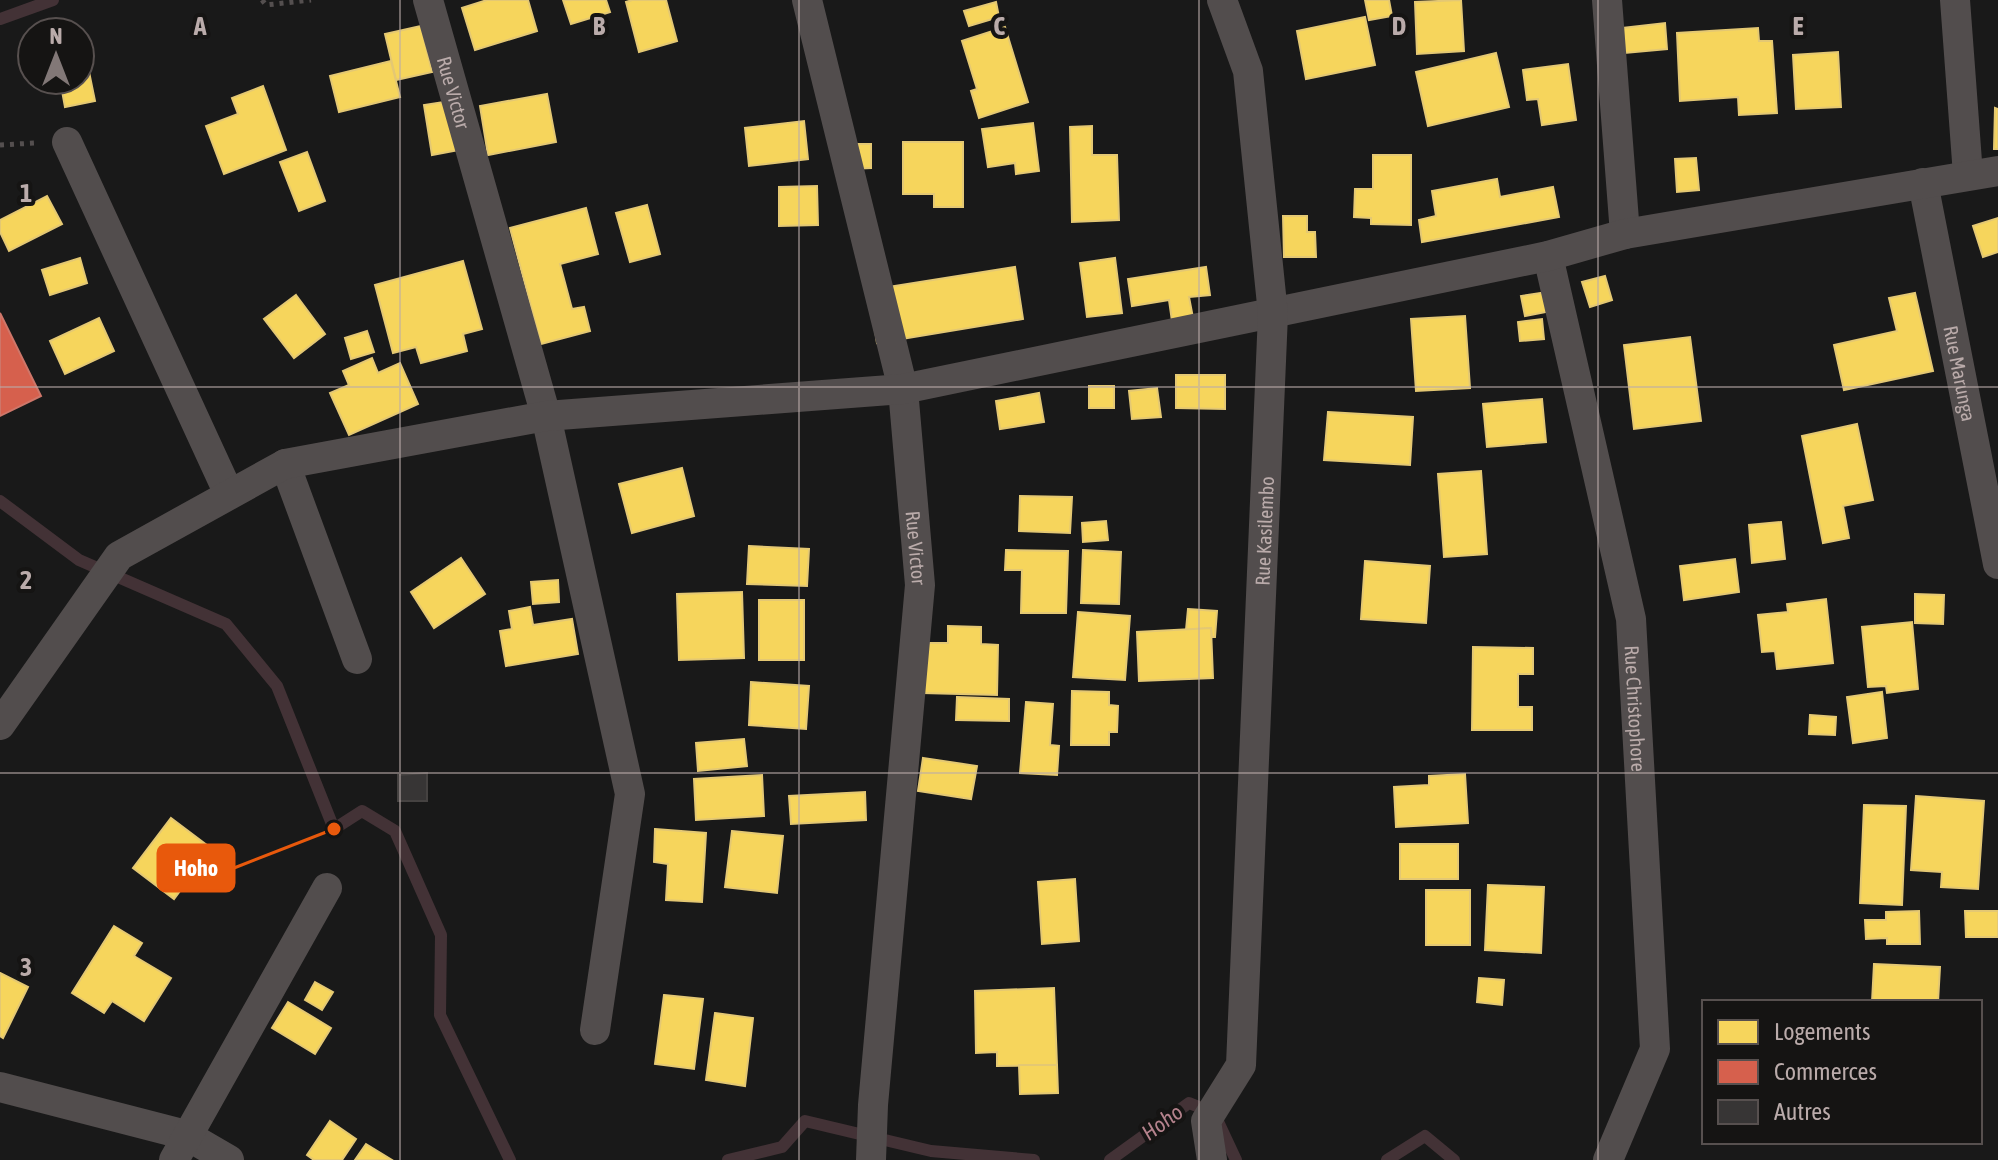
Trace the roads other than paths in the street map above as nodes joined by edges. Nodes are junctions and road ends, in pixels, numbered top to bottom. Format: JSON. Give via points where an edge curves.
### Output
{"nodes":[{"id":1,"x":428,"y":0,"type":"edge"},
{"id":2,"x":807,"y":0,"type":"edge"},
{"id":3,"x":1222,"y":0,"type":"edge"},
{"id":4,"x":1607,"y":0,"type":"edge"},
{"id":5,"x":1955,"y":0,"type":"edge"},
{"id":6,"x":67,"y":142,"type":"dead end"},
{"id":7,"x":1998,"y":171,"type":"edge"},
{"id":8,"x":1968,"y":175,"type":"junction"},
{"id":9,"x":1923,"y":183,"type":"junction"},
{"id":10,"x":1625,"y":234,"type":"junction"},
{"id":11,"x":1548,"y":256,"type":"junction"},
{"id":12,"x":1273,"y":314,"type":"junction"},
{"id":13,"x":903,"y":389,"type":"junction"},
{"id":14,"x":546,"y":416,"type":"junction"},
{"id":15,"x":285,"y":464,"type":"junction"},
{"id":16,"x":229,"y":494,"type":"junction"},
{"id":17,"x":1998,"y":564,"type":"edge"},
{"id":18,"x":357,"y":659,"type":"dead end"},
{"id":19,"x":0,"y":725,"type":"edge"},
{"id":20,"x":327,"y":888,"type":"dead end"},
{"id":21,"x":595,"y":1030,"type":"dead end"},
{"id":22,"x":0,"y":1087,"type":"edge"},
{"id":23,"x":180,"y":1148,"type":"edge"},
{"id":24,"x":229,"y":1160,"type":"edge"},
{"id":25,"x":871,"y":1160,"type":"edge"},
{"id":26,"x":1212,"y":1160,"type":"edge"},
{"id":27,"x":1608,"y":1160,"type":"edge"}],
"edges":[{"from":1,"to":14,"type":"street","name":"Rue Victor"},
{"from":2,"to":13,"type":"street","name":"Rue Victor"},
{"from":3,"to":12,"type":"street","name":"Rue Kasilembo","via":[[1248,71]]},
{"from":4,"to":10,"type":"street"},
{"from":5,"to":8,"type":"street"},
{"from":6,"to":16,"type":"street"},
{"from":7,"to":8,"type":"street"},
{"from":8,"to":9,"type":"street"},
{"from":9,"to":10,"type":"street"},
{"from":9,"to":17,"type":"street","name":"Rue Marunga"},
{"from":10,"to":11,"type":"street"},
{"from":11,"to":12,"type":"street"},
{"from":11,"to":27,"type":"street","name":"Rue Christophore","via":[[1631,619],[1655,1049]]},
{"from":12,"to":13,"type":"street"},
{"from":12,"to":26,"type":"street","name":"Rue Kasilembo","via":[[1241,1065],[1206,1121]]},
{"from":13,"to":14,"type":"street"},
{"from":13,"to":25,"type":"street","name":"Rue Victor","via":[[920,585]]},
{"from":14,"to":15,"type":"street"},
{"from":14,"to":21,"type":"street","name":"Rue Victor","via":[[630,794]]},
{"from":15,"to":16,"type":"street"},
{"from":15,"to":18,"type":"street"},
{"from":16,"to":19,"type":"street","via":[[119,556]]},
{"from":20,"to":23,"type":"street"},
{"from":22,"to":23,"type":"street"},
{"from":23,"to":24,"type":"street"}]}
